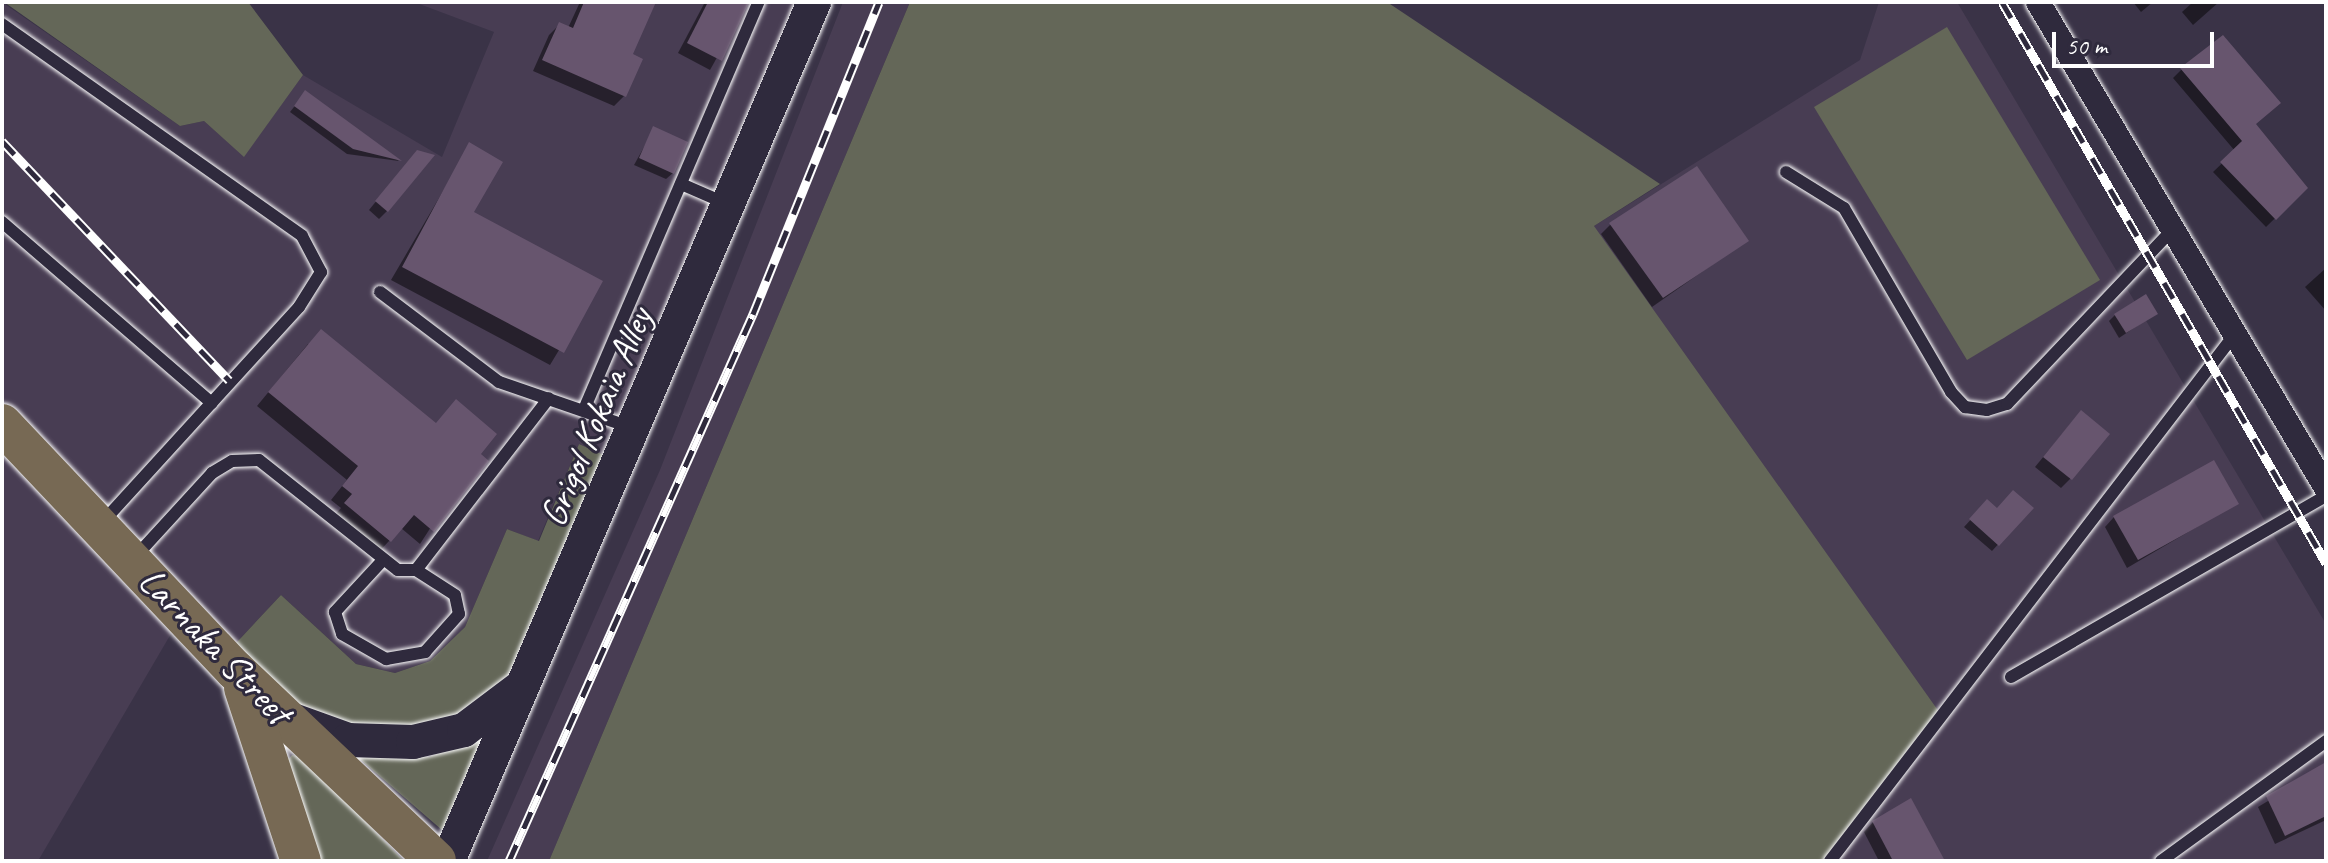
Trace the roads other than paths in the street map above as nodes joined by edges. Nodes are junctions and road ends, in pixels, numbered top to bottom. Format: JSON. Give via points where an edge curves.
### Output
{"nodes":[{"id":1,"x":759,"y":2,"type":"edge"},
{"id":2,"x":814,"y":2,"type":"edge"},
{"id":3,"x":2038,"y":2,"type":"edge"},
{"id":4,"x":2,"y":24,"type":"edge"},
{"id":5,"x":1786,"y":172,"type":"dead end"},
{"id":6,"x":681,"y":184,"type":"junction"},
{"id":7,"x":730,"y":206,"type":"junction"},
{"id":8,"x":7,"y":227,"type":"edge"},
{"id":9,"x":2173,"y":229,"type":"junction"},
{"id":10,"x":2,"y":241,"type":"edge"},
{"id":11,"x":380,"y":292,"type":"dead end"},
{"id":12,"x":2235,"y":334,"type":"junction"},
{"id":13,"x":549,"y":398,"type":"junction"},
{"id":14,"x":212,"y":403,"type":"junction"},
{"id":15,"x":585,"y":407,"type":"junction"},
{"id":16,"x":2,"y":424,"type":"edge"},
{"id":17,"x":636,"y":429,"type":"junction"},
{"id":18,"x":2326,"y":488,"type":"edge"},
{"id":19,"x":2326,"y":496,"type":"edge"},
{"id":20,"x":99,"y":526,"type":"junction"},
{"id":21,"x":131,"y":560,"type":"junction"},
{"id":22,"x":383,"y":560,"type":"junction"},
{"id":23,"x":416,"y":570,"type":"junction"},
{"id":24,"x":235,"y":670,"type":"junction"},
{"id":25,"x":533,"y":676,"type":"junction"},
{"id":26,"x":2011,"y":677,"type":"dead end"},
{"id":27,"x":284,"y":717,"type":"junction"},
{"id":28,"x":2326,"y":741,"type":"edge"},
{"id":29,"x":301,"y":861,"type":"edge"},
{"id":30,"x":436,"y":861,"type":"edge"},
{"id":31,"x":448,"y":861,"type":"edge"},
{"id":32,"x":1830,"y":861,"type":"edge"},
{"id":33,"x":2161,"y":861,"type":"edge"}],
"edges":[{"from":1,"to":6,"type":"lane"},
{"from":2,"to":7,"type":"main road","name":"Grigol Kokaia Alley"},
{"from":3,"to":9,"type":"street"},
{"from":4,"to":14,"type":"lane","via":[[312,247],[317,285]]},
{"from":5,"to":9,"type":"lane","via":[[1844,208],[1951,392],[1965,407],[1987,410],[2007,404]]},
{"from":6,"to":7,"type":"lane"},
{"from":6,"to":15,"type":"lane"},
{"from":7,"to":17,"type":"main road","name":"Grigol Kokaia Alley"},
{"from":8,"to":10,"type":"lane"},
{"from":8,"to":14,"type":"lane"},
{"from":9,"to":12,"type":"street"},
{"from":11,"to":13,"type":"lane","via":[[499,382]]},
{"from":12,"to":18,"type":"street"},
{"from":12,"to":32,"type":"lane"},
{"from":13,"to":15,"type":"lane"},
{"from":13,"to":23,"type":"lane"},
{"from":14,"to":20,"type":"lane"},
{"from":15,"to":17,"type":"lane"},
{"from":16,"to":20,"type":"highway","name":"Larnaka Street"},
{"from":17,"to":25,"type":"main road","name":"Grigol Kokaia Alley"},
{"from":19,"to":26,"type":"lane"},
{"from":20,"to":21,"type":"highway","name":"Larnaka Street"},
{"from":21,"to":22,"type":"lane","via":[[212,473],[232,461],[259,460]]},
{"from":21,"to":24,"type":"highway","name":"Larnaka Street"},
{"from":22,"to":23,"type":"lane"},
{"from":22,"to":23,"type":"lane","via":[[335,612],[342,634],[386,659],[425,652],[459,614],[455,595]]},
{"from":24,"to":27,"type":"highway","name":"Larnaka Street"},
{"from":24,"to":29,"type":"highway","via":[[259,719]]},
{"from":25,"to":27,"type":"main road","via":[[488,717],[413,742],[348,740]]},
{"from":25,"to":31,"type":"main road","name":"Grigol Kokaia Alley"},
{"from":27,"to":30,"type":"highway","name":"Larnaka Street"},
{"from":28,"to":33,"type":"lane"}]}
